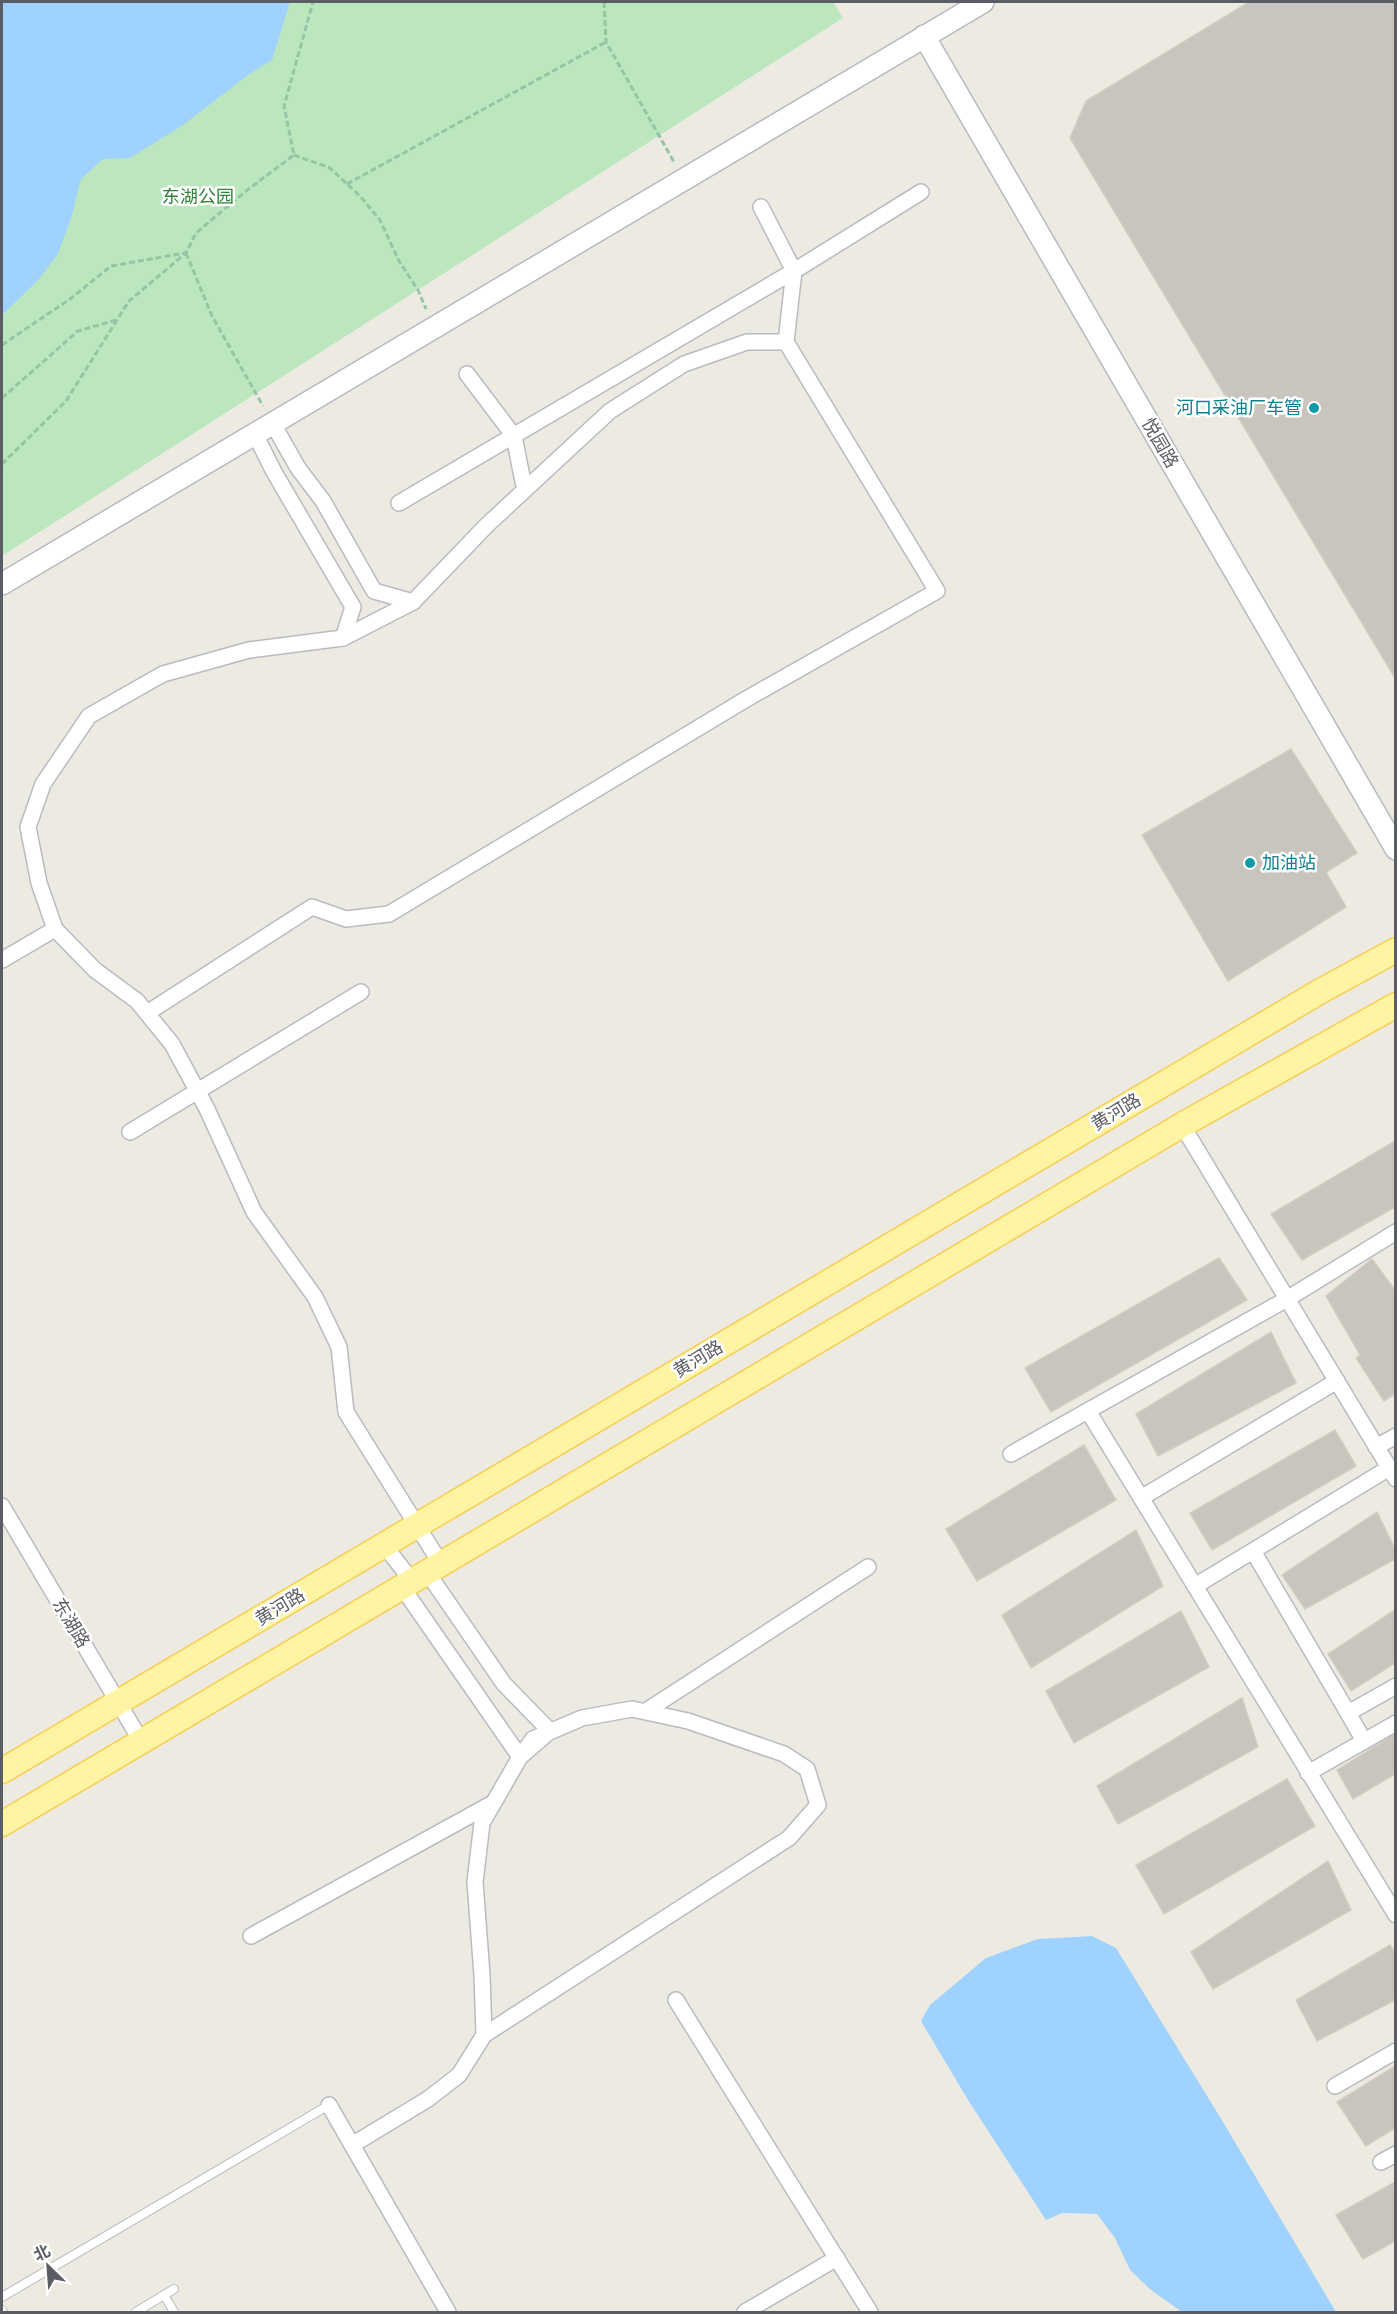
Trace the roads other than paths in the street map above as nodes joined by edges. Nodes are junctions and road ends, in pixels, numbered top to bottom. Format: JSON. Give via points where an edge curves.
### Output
{"nodes":[{"id":1,"x":983,"y":2,"type":"edge"},
{"id":2,"x":924,"y":36,"type":"junction"},
{"id":3,"x":921,"y":192,"type":"dead end"},
{"id":4,"x":761,"y":207,"type":"dead end"},
{"id":5,"x":794,"y":271,"type":"junction"},
{"id":6,"x":786,"y":342,"type":"junction"},
{"id":7,"x":467,"y":374,"type":"dead end"},
{"id":8,"x":264,"y":429,"type":"junction"},
{"id":9,"x":514,"y":436,"type":"junction"},
{"id":10,"x":523,"y":482,"type":"dead end"},
{"id":11,"x":399,"y":503,"type":"dead end"},
{"id":12,"x":2,"y":584,"type":"edge"},
{"id":13,"x":413,"y":602,"type":"junction"},
{"id":14,"x":343,"y":638,"type":"junction"},
{"id":15,"x":1395,"y":849,"type":"edge"},
{"id":16,"x":55,"y":929,"type":"junction"},
{"id":17,"x":1395,"y":950,"type":"edge"},
{"id":18,"x":2,"y":960,"type":"edge"},
{"id":19,"x":361,"y":992,"type":"dead end"},
{"id":20,"x":1395,"y":1005,"type":"edge"},
{"id":21,"x":147,"y":1013,"type":"junction"},
{"id":22,"x":198,"y":1091,"type":"junction"},
{"id":23,"x":1182,"y":1125,"type":"junction"},
{"id":24,"x":130,"y":1132,"type":"dead end"},
{"id":25,"x":1395,"y":1232,"type":"edge"},
{"id":26,"x":1287,"y":1299,"type":"junction"},
{"id":27,"x":1337,"y":1381,"type":"junction"},
{"id":28,"x":1088,"y":1411,"type":"junction"},
{"id":29,"x":1395,"y":1436,"type":"edge"},
{"id":30,"x":1376,"y":1447,"type":"junction"},
{"id":31,"x":1011,"y":1454,"type":"dead end"},
{"id":32,"x":1392,"y":1473,"type":"edge"},
{"id":33,"x":1141,"y":1498,"type":"junction"},
{"id":34,"x":2,"y":1506,"type":"edge"},
{"id":35,"x":418,"y":1525,"type":"junction"},
{"id":36,"x":384,"y":1545,"type":"junction"},
{"id":37,"x":1253,"y":1551,"type":"junction"},
{"id":38,"x":868,"y":1568,"type":"dead end"},
{"id":39,"x":420,"y":1576,"type":"junction"},
{"id":40,"x":1195,"y":1586,"type":"junction"},
{"id":41,"x":1395,"y":1686,"type":"edge"},
{"id":42,"x":118,"y":1702,"type":"junction"},
{"id":43,"x":646,"y":1712,"type":"junction"},
{"id":44,"x":1348,"y":1713,"type":"junction"},
{"id":45,"x":1395,"y":1723,"type":"edge"},
{"id":46,"x":550,"y":1731,"type":"junction"},
{"id":47,"x":141,"y":1741,"type":"junction"},
{"id":48,"x":1364,"y":1741,"type":"junction"},
{"id":49,"x":520,"y":1757,"type":"junction"},
{"id":50,"x":2,"y":1771,"type":"edge"},
{"id":51,"x":1308,"y":1773,"type":"junction"},
{"id":52,"x":494,"y":1802,"type":"junction"},
{"id":53,"x":2,"y":1824,"type":"edge"},
{"id":54,"x":1395,"y":1915,"type":"edge"},
{"id":55,"x":251,"y":1936,"type":"dead end"},
{"id":56,"x":676,"y":2000,"type":"dead end"},
{"id":57,"x":484,"y":2035,"type":"junction"},
{"id":58,"x":1395,"y":2051,"type":"edge"},
{"id":59,"x":1335,"y":2086,"type":"dead end"},
{"id":60,"x":329,"y":2105,"type":"joint"},
{"id":61,"x":352,"y":2145,"type":"junction"},
{"id":62,"x":1395,"y":2154,"type":"edge"},
{"id":63,"x":1381,"y":2162,"type":"dead end"},
{"id":64,"x":837,"y":2258,"type":"junction"},
{"id":65,"x":174,"y":2289,"type":"dead end"},
{"id":66,"x":164,"y":2295,"type":"junction"},
{"id":67,"x":2,"y":2297,"type":"edge"},
{"id":68,"x":136,"y":2313,"type":"edge"},
{"id":69,"x":174,"y":2313,"type":"edge"},
{"id":70,"x":448,"y":2313,"type":"edge"},
{"id":71,"x":745,"y":2313,"type":"edge"},
{"id":72,"x":870,"y":2313,"type":"edge"}],
"edges":[{"from":1,"to":2,"type":"street"},
{"from":2,"to":8,"type":"street"},
{"from":2,"to":15,"type":"street","name":"悦园路"},
{"from":3,"to":5,"type":"street"},
{"from":4,"to":5,"type":"street"},
{"from":5,"to":6,"type":"street"},
{"from":5,"to":9,"type":"street"},
{"from":6,"to":13,"type":"street","via":[[747,342],[684,364],[610,411],[487,525]]},
{"from":6,"to":21,"type":"street","via":[[937,591],[748,698],[389,914],[346,919],[312,906]]},
{"from":7,"to":9,"type":"street"},
{"from":8,"to":12,"type":"street"},
{"from":8,"to":13,"type":"street","via":[[322,501],[374,591]]},
{"from":8,"to":14,"type":"street","via":[[274,472],[353,607]]},
{"from":9,"to":10,"type":"street"},
{"from":9,"to":11,"type":"street"},
{"from":13,"to":14,"type":"street"},
{"from":14,"to":16,"type":"street","via":[[249,650],[163,674],[89,716],[43,784],[28,827],[39,883]]},
{"from":16,"to":18,"type":"street"},
{"from":16,"to":21,"type":"street","via":[[95,970]]},
{"from":17,"to":35,"type":"main road","name":"黄河路"},
{"from":19,"to":22,"type":"street"},
{"from":20,"to":23,"type":"main road"},
{"from":21,"to":22,"type":"street","via":[[172,1044]]},
{"from":22,"to":24,"type":"street"},
{"from":22,"to":35,"type":"street","via":[[254,1212],[315,1297],[339,1347],[346,1412]]},
{"from":23,"to":26,"type":"street"},
{"from":23,"to":39,"type":"main road"},
{"from":25,"to":26,"type":"street"},
{"from":26,"to":27,"type":"street"},
{"from":26,"to":28,"type":"street"},
{"from":27,"to":30,"type":"street"},
{"from":27,"to":33,"type":"street"},
{"from":28,"to":31,"type":"street"},
{"from":28,"to":33,"type":"street"},
{"from":29,"to":30,"type":"street"},
{"from":30,"to":32,"type":"street"},
{"from":32,"to":37,"type":"street"},
{"from":33,"to":40,"type":"street"},
{"from":34,"to":42,"type":"street","name":"东湖路"},
{"from":35,"to":36,"type":"main road","name":"黄河路"},
{"from":35,"to":39,"type":"street"},
{"from":36,"to":39,"type":"street"},
{"from":36,"to":42,"type":"main road","name":"黄河路"},
{"from":37,"to":40,"type":"street"},
{"from":37,"to":44,"type":"street"},
{"from":38,"to":43,"type":"street"},
{"from":39,"to":46,"type":"street","via":[[504,1684]]},
{"from":39,"to":47,"type":"main road"},
{"from":39,"to":49,"type":"street"},
{"from":40,"to":51,"type":"street"},
{"from":41,"to":44,"type":"street"},
{"from":42,"to":47,"type":"street","name":"东湖路"},
{"from":42,"to":50,"type":"main road","name":"黄河路"},
{"from":43,"to":46,"type":"street","via":[[632,1709],[582,1718]]},
{"from":43,"to":57,"type":"street","via":[[688,1721],[784,1754],[807,1770],[818,1804],[789,1838]]},
{"from":44,"to":48,"type":"street"},
{"from":45,"to":48,"type":"street"},
{"from":46,"to":49,"type":"street","via":[[533,1739]]},
{"from":47,"to":53,"type":"main road"},
{"from":48,"to":51,"type":"street"},
{"from":49,"to":52,"type":"street"},
{"from":51,"to":54,"type":"street","via":[[1354,1834]]},
{"from":52,"to":55,"type":"street"},
{"from":52,"to":57,"type":"street","via":[[482,1823],[475,1882]]},
{"from":56,"to":64,"type":"street"},
{"from":57,"to":61,"type":"street","via":[[459,2075]]},
{"from":58,"to":59,"type":"street"},
{"from":60,"to":61,"type":"street"},
{"from":60,"to":67,"type":"lane"},
{"from":61,"to":70,"type":"street"},
{"from":62,"to":63,"type":"street"},
{"from":64,"to":71,"type":"street"},
{"from":64,"to":72,"type":"street"},
{"from":65,"to":66,"type":"lane"},
{"from":66,"to":68,"type":"lane"},
{"from":66,"to":69,"type":"lane"}]}
